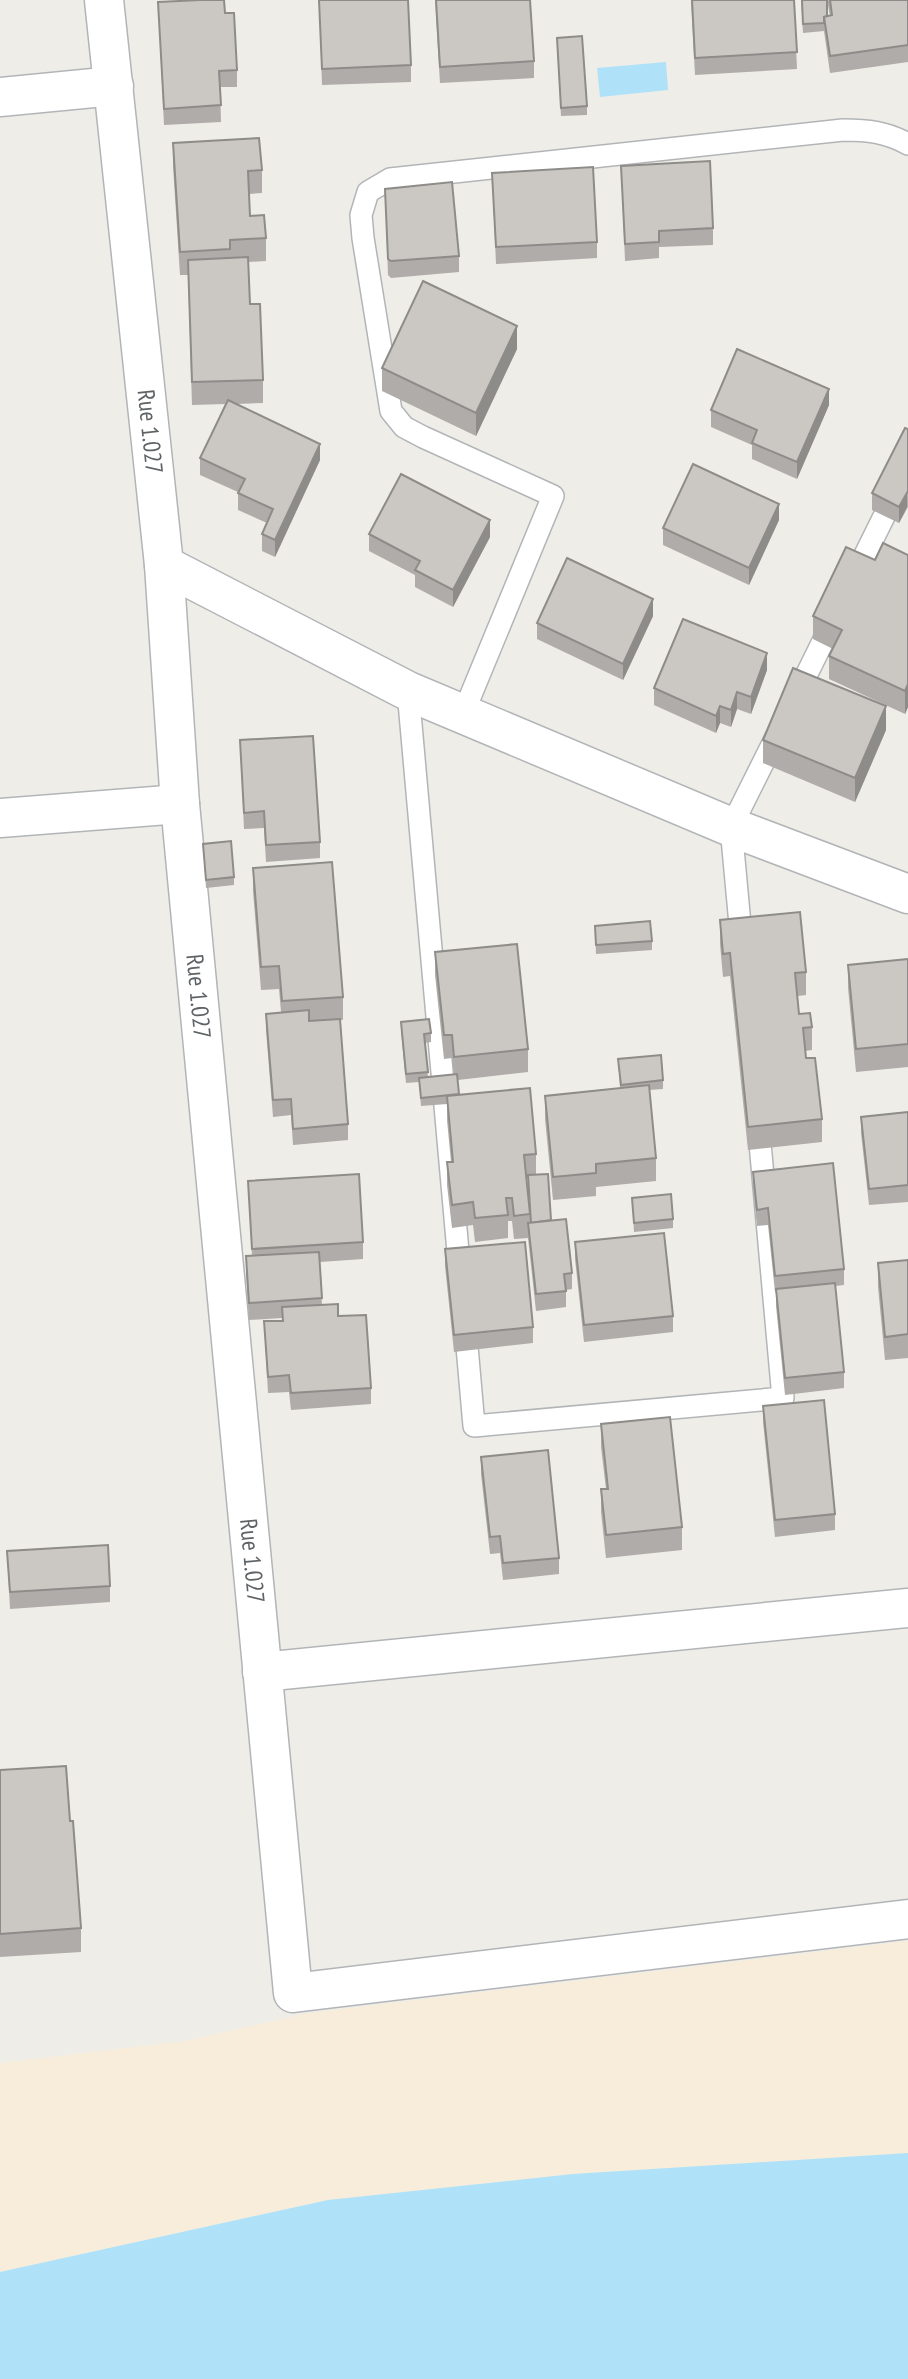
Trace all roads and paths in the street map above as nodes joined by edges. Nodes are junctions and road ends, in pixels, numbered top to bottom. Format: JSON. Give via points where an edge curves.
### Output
{"nodes":[{"id":1,"x":104,"y":0,"type":"edge"},
{"id":2,"x":114,"y":86,"type":"junction"},
{"id":3,"x":0,"y":97,"type":"edge"},
{"id":4,"x":908,"y":144,"type":"edge"},
{"id":5,"x":908,"y":468,"type":"edge"},
{"id":6,"x":164,"y":565,"type":"junction"},
{"id":7,"x":408,"y":691,"type":"junction"},
{"id":8,"x":463,"y":714,"type":"junction"},
{"id":9,"x":180,"y":804,"type":"junction"},
{"id":10,"x":0,"y":818,"type":"edge"},
{"id":11,"x":732,"y":827,"type":"junction"},
{"id":12,"x":908,"y":894,"type":"edge"},
{"id":13,"x":744,"y":967,"type":"edge"},
{"id":14,"x":757,"y":1106,"type":"edge"},
{"id":15,"x":908,"y":1608,"type":"edge"},
{"id":16,"x":262,"y":1672,"type":"junction"},
{"id":17,"x":908,"y":1919,"type":"edge"}],
"edges":[{"from":1,"to":2,"type":"street","name":"Rue 1.027"},
{"from":2,"to":3,"type":"street"},
{"from":2,"to":6,"type":"street","name":"Rue 1.027"},
{"from":4,"to":8,"type":"lane","via":[[889,134],[843,130],[390,179],[368,192],[361,215],[363,238],[391,411],[404,427],[423,437],[553,496]]},
{"from":5,"to":11,"type":"lane"},
{"from":6,"to":7,"type":"street"},
{"from":6,"to":9,"type":"street","name":"Rue 1.027"},
{"from":7,"to":8,"type":"street"},
{"from":7,"to":14,"type":"lane","via":[[474,1426],[783,1398]]},
{"from":8,"to":11,"type":"street"},
{"from":9,"to":10,"type":"street"},
{"from":9,"to":16,"type":"street","name":"Rue 1.027"},
{"from":11,"to":12,"type":"street"},
{"from":11,"to":13,"type":"lane"},
{"from":15,"to":16,"type":"street"},
{"from":16,"to":17,"type":"street","name":"Rue 1.027","via":[[293,1993]]}]}
